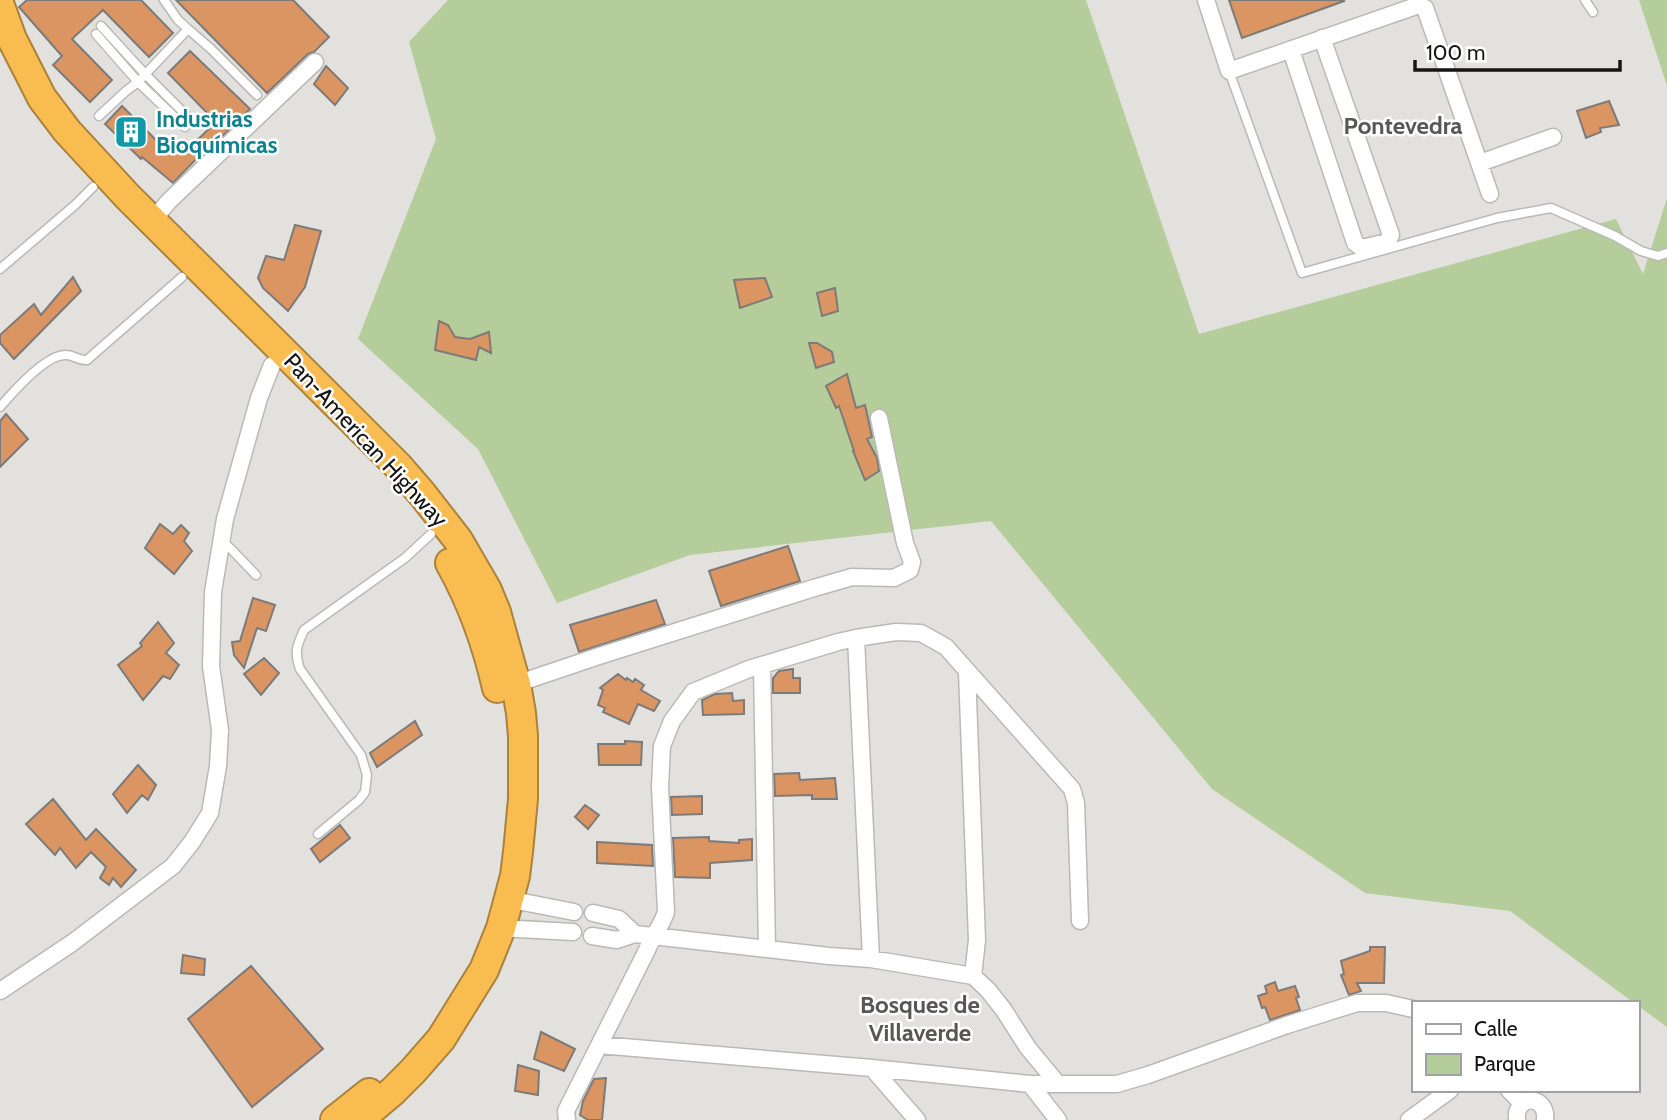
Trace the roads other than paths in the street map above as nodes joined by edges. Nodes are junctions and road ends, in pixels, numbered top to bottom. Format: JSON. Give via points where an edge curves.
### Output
{"nodes":[{"id":1,"x":164,"y":0,"type":"edge"},
{"id":2,"x":1206,"y":0,"type":"edge"},
{"id":3,"x":1585,"y":0,"type":"edge"},
{"id":4,"x":0,"y":6,"type":"edge"},
{"id":5,"x":1593,"y":12,"type":"dead end"},
{"id":6,"x":101,"y":26,"type":"dead end"},
{"id":7,"x":188,"y":29,"type":"junction"},
{"id":8,"x":96,"y":34,"type":"dead end"},
{"id":9,"x":1322,"y":38,"type":"junction"},
{"id":10,"x":1291,"y":50,"type":"junction"},
{"id":11,"x":0,"y":54,"type":"edge"},
{"id":12,"x":316,"y":62,"type":"dead end"},
{"id":13,"x":1229,"y":71,"type":"junction"},
{"id":14,"x":145,"y":74,"type":"junction"},
{"id":15,"x":138,"y":82,"type":"junction"},
{"id":16,"x":257,"y":95,"type":"dead end"},
{"id":17,"x":99,"y":116,"type":"dead end"},
{"id":18,"x":1553,"y":137,"type":"dead end"},
{"id":19,"x":1480,"y":163,"type":"junction"},
{"id":20,"x":93,"y":187,"type":"junction"},
{"id":21,"x":1490,"y":194,"type":"dead end"},
{"id":22,"x":152,"y":221,"type":"junction"},
{"id":23,"x":1667,"y":253,"type":"edge"},
{"id":24,"x":0,"y":269,"type":"edge"},
{"id":25,"x":182,"y":277,"type":"junction"},
{"id":26,"x":272,"y":365,"type":"junction"},
{"id":27,"x":0,"y":407,"type":"edge"},
{"id":28,"x":879,"y":418,"type":"dead end"},
{"id":29,"x":431,"y":534,"type":"junction"},
{"id":30,"x":220,"y":540,"type":"junction"},
{"id":31,"x":256,"y":575,"type":"dead end"},
{"id":32,"x":856,"y":638,"type":"junction"},
{"id":33,"x":762,"y":666,"type":"junction"},
{"id":34,"x":967,"y":671,"type":"junction"},
{"id":35,"x":516,"y":684,"type":"junction"},
{"id":36,"x":318,"y":834,"type":"dead end"},
{"id":37,"x":508,"y":899,"type":"junction"},
{"id":38,"x":575,"y":912,"type":"dead end"},
{"id":39,"x":593,"y":913,"type":"dead end"},
{"id":40,"x":1080,"y":921,"type":"dead end"},
{"id":41,"x":501,"y":928,"type":"junction"},
{"id":42,"x":573,"y":933,"type":"dead end"},
{"id":43,"x":635,"y":934,"type":"junction"},
{"id":44,"x":592,"y":936,"type":"dead end"},
{"id":45,"x":652,"y":937,"type":"junction"},
{"id":46,"x":767,"y":949,"type":"junction"},
{"id":47,"x":871,"y":959,"type":"junction"},
{"id":48,"x":973,"y":976,"type":"junction"},
{"id":49,"x":0,"y":991,"type":"edge"},
{"id":50,"x":1412,"y":1009,"type":"edge"},
{"id":51,"x":599,"y":1045,"type":"junction"},
{"id":52,"x":872,"y":1068,"type":"junction"},
{"id":53,"x":1030,"y":1084,"type":"junction"},
{"id":54,"x":1058,"y":1084,"type":"junction"},
{"id":55,"x":1447,"y":1092,"type":"edge"},
{"id":56,"x":1511,"y":1092,"type":"edge"},
{"id":57,"x":1522,"y":1103,"type":"junction"},
{"id":58,"x":335,"y":1120,"type":"edge"},
{"id":59,"x":359,"y":1120,"type":"edge"},
{"id":60,"x":567,"y":1120,"type":"edge"},
{"id":61,"x":917,"y":1120,"type":"edge"},
{"id":62,"x":1058,"y":1120,"type":"edge"},
{"id":63,"x":1409,"y":1120,"type":"edge"},
{"id":64,"x":1517,"y":1120,"type":"edge"},
{"id":65,"x":1545,"y":1120,"type":"edge"}],
"edges":[{"from":1,"to":7,"type":"lane"},
{"from":2,"to":13,"type":"street"},
{"from":3,"to":5,"type":"lane"},
{"from":4,"to":22,"type":"highway","name":"Pan-American Highway","via":[[42,97],[67,131]]},
{"from":6,"to":14,"type":"lane"},
{"from":7,"to":14,"type":"lane"},
{"from":7,"to":16,"type":"lane"},
{"from":8,"to":15,"type":"lane"},
{"from":9,"to":10,"type":"street"},
{"from":9,"to":10,"type":"street","via":[[1391,235],[1387,242],[1362,248],[1355,243]]},
{"from":9,"to":19,"type":"street","via":[[1423,5]]},
{"from":10,"to":13,"type":"street"},
{"from":11,"to":20,"type":"highway","name":"Pan-American Highway","via":[[36,118]]},
{"from":12,"to":22,"type":"street"},
{"from":13,"to":23,"type":"lane","via":[[1302,273],[1497,218],[1551,208],[1641,251],[1658,256]]},
{"from":14,"to":15,"type":"lane"},
{"from":14,"to":15,"type":"lane","via":[[188,123]]},
{"from":15,"to":17,"type":"lane"},
{"from":18,"to":19,"type":"street"},
{"from":19,"to":21,"type":"street"},
{"from":20,"to":24,"type":"lane"},
{"from":20,"to":25,"type":"highway","name":"Pan-American Highway"},
{"from":22,"to":35,"type":"highway","name":"Pan-American Highway","via":[[398,466],[441,516],[487,590]]},
{"from":25,"to":26,"type":"highway","name":"Pan-American Highway"},
{"from":25,"to":27,"type":"lane","via":[[87,360],[67,355],[41,366]]},
{"from":26,"to":29,"type":"highway","name":"Pan-American Highway","via":[[326,416]]},
{"from":26,"to":30,"type":"street"},
{"from":28,"to":35,"type":"street","via":[[912,562],[910,570],[894,578],[852,577]]},
{"from":29,"to":36,"type":"lane","via":[[304,630],[297,646],[300,669],[361,755],[367,775],[359,800]]},
{"from":29,"to":58,"type":"highway","name":"Pan-American Highway","via":[[465,590],[504,720],[506,807],[500,855],[477,943],[426,1034],[401,1064]]},
{"from":30,"to":31,"type":"lane"},
{"from":30,"to":49,"type":"street","via":[[211,666],[219,730],[218,766],[210,813],[173,866]]},
{"from":32,"to":33,"type":"street"},
{"from":32,"to":34,"type":"street","via":[[921,633],[946,647]]},
{"from":32,"to":47,"type":"street"},
{"from":33,"to":45,"type":"street","via":[[693,692],[672,721],[662,746],[660,786],[666,912]]},
{"from":33,"to":46,"type":"street"},
{"from":34,"to":40,"type":"street","via":[[1072,789]]},
{"from":34,"to":48,"type":"street","via":[[977,940]]},
{"from":35,"to":37,"type":"highway","name":"Pan-American Highway","via":[[523,736],[523,799]]},
{"from":37,"to":38,"type":"street"},
{"from":37,"to":41,"type":"highway","name":"Pan-American Highway"},
{"from":39,"to":43,"type":"street","via":[[619,919]]},
{"from":41,"to":42,"type":"street"},
{"from":41,"to":59,"type":"highway","name":"Pan-American Highway","via":[[484,970],[441,1040]]},
{"from":43,"to":44,"type":"street","via":[[617,940]]},
{"from":43,"to":45,"type":"street"},
{"from":45,"to":46,"type":"street"},
{"from":45,"to":51,"type":"street"},
{"from":46,"to":47,"type":"street"},
{"from":47,"to":48,"type":"street"},
{"from":48,"to":54,"type":"street"},
{"from":50,"to":54,"type":"street","via":[[1357,1003],[1117,1084]]},
{"from":51,"to":52,"type":"street"},
{"from":51,"to":60,"type":"street","via":[[566,1111]]},
{"from":52,"to":53,"type":"street"},
{"from":52,"to":61,"type":"street"},
{"from":53,"to":54,"type":"street"},
{"from":53,"to":62,"type":"street"},
{"from":55,"to":63,"type":"street"},
{"from":56,"to":57,"type":"street"},
{"from":57,"to":64,"type":"street"},
{"from":57,"to":65,"type":"street","via":[[1541,1104]]}]}
